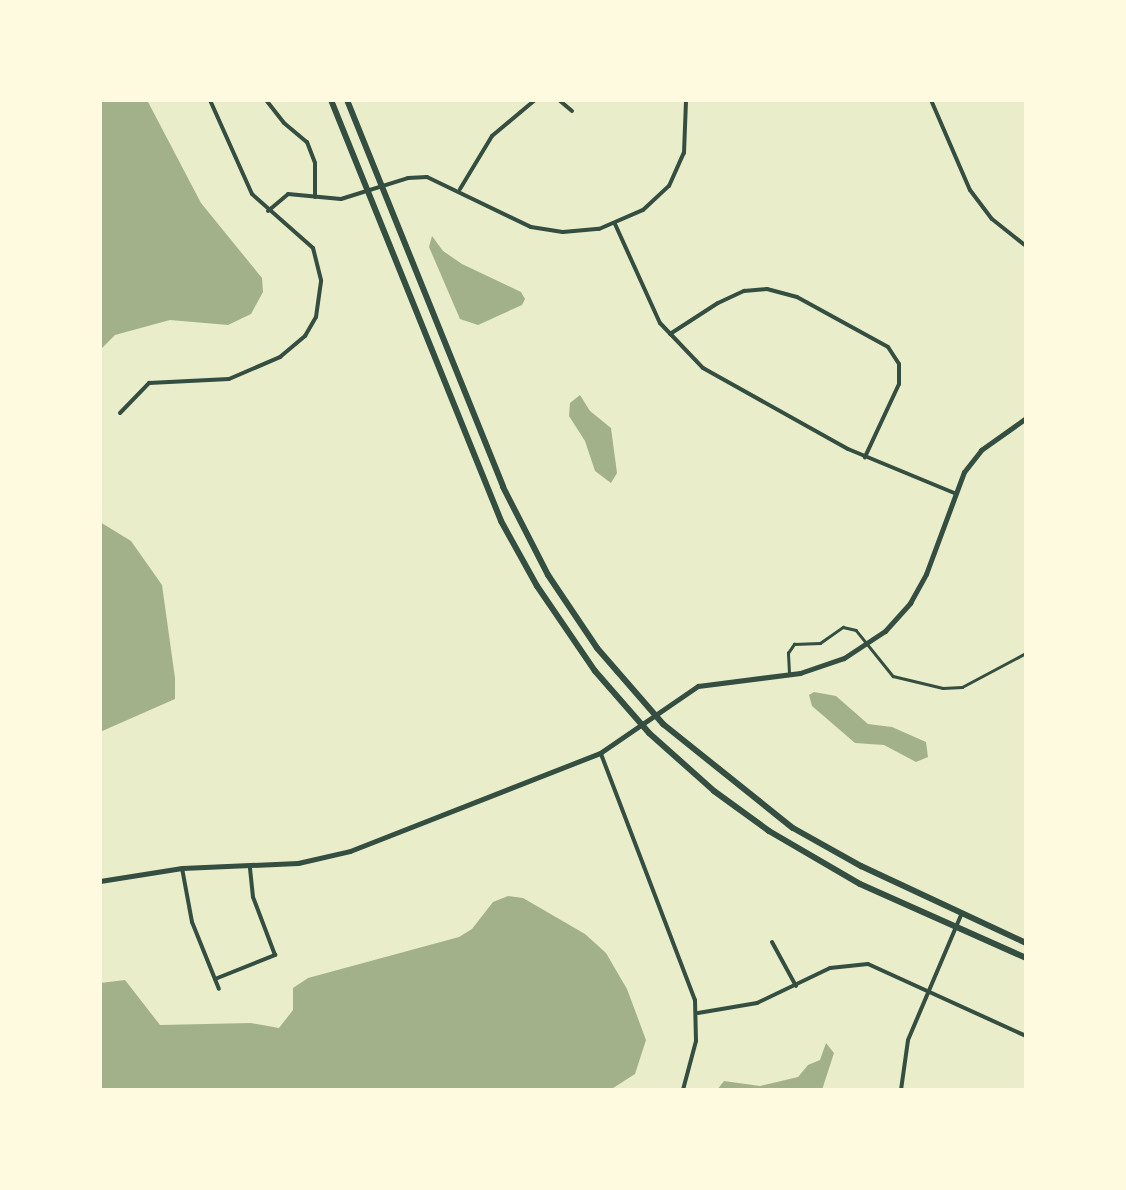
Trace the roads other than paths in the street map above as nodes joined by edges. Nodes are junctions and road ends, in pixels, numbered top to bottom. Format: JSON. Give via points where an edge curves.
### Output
{"nodes":[{"id":1,"x":210,"y":100,"type":"edge"},
{"id":2,"x":266,"y":100,"type":"edge"},
{"id":3,"x":330,"y":100,"type":"edge"},
{"id":4,"x":347,"y":100,"type":"edge"},
{"id":5,"x":535,"y":100,"type":"edge"},
{"id":6,"x":559,"y":100,"type":"edge"},
{"id":7,"x":686,"y":100,"type":"edge"},
{"id":8,"x":931,"y":100,"type":"edge"},
{"id":9,"x":572,"y":111,"type":"dead end"},
{"id":10,"x":382,"y":186,"type":"junction"},
{"id":11,"x":460,"y":189,"type":"junction"},
{"id":12,"x":367,"y":191,"type":"junction"},
{"id":13,"x":315,"y":197,"type":"junction"},
{"id":14,"x":268,"y":211,"type":"junction"},
{"id":15,"x":615,"y":224,"type":"junction"},
{"id":16,"x":1026,"y":246,"type":"edge"},
{"id":17,"x":670,"y":335,"type":"junction"},
{"id":18,"x":120,"y":413,"type":"dead end"},
{"id":19,"x":1026,"y":418,"type":"edge"},
{"id":20,"x":865,"y":457,"type":"junction"},
{"id":21,"x":954,"y":493,"type":"junction"},
{"id":22,"x":868,"y":644,"type":"junction"},
{"id":23,"x":1026,"y":653,"type":"edge"},
{"id":24,"x":789,"y":675,"type":"junction"},
{"id":25,"x":647,"y":719,"type":"junction"},
{"id":26,"x":600,"y":753,"type":"junction"},
{"id":27,"x":250,"y":867,"type":"junction"},
{"id":28,"x":182,"y":868,"type":"junction"},
{"id":29,"x":100,"y":881,"type":"edge"},
{"id":30,"x":962,"y":913,"type":"junction"},
{"id":31,"x":956,"y":928,"type":"junction"},
{"id":32,"x":772,"y":942,"type":"dead end"},
{"id":33,"x":1026,"y":942,"type":"edge"},
{"id":34,"x":1026,"y":958,"type":"edge"},
{"id":35,"x":215,"y":979,"type":"junction"},
{"id":36,"x":796,"y":986,"type":"junction"},
{"id":37,"x":219,"y":989,"type":"dead end"},
{"id":38,"x":930,"y":990,"type":"junction"},
{"id":39,"x":698,"y":1013,"type":"junction"},
{"id":40,"x":1026,"y":1036,"type":"edge"},
{"id":41,"x":683,"y":1090,"type":"edge"},
{"id":42,"x":901,"y":1090,"type":"edge"}],
"edges":[{"from":1,"to":14,"type":"street","via":[[240,174]]},
{"from":2,"to":13,"type":"street","via":[[307,142]]},
{"from":3,"to":12,"type":"main road"},
{"from":4,"to":10,"type":"main road"},
{"from":5,"to":11,"type":"street","via":[[492,136]]},
{"from":6,"to":9,"type":"street"},
{"from":7,"to":15,"type":"street","via":[[686,145],[677,174],[655,202]]},
{"from":8,"to":16,"type":"street","via":[[970,190]]},
{"from":10,"to":11,"type":"street","via":[[428,176]]},
{"from":10,"to":12,"type":"street"},
{"from":10,"to":25,"type":"main road","via":[[503,487],[548,576]]},
{"from":11,"to":15,"type":"street","via":[[542,230],[584,232]]},
{"from":12,"to":13,"type":"street"},
{"from":12,"to":25,"type":"main road","via":[[502,520],[536,586],[595,671]]},
{"from":13,"to":14,"type":"street","via":[[288,194]]},
{"from":14,"to":18,"type":"street","via":[[304,237],[318,262],[320,300],[305,336],[280,356],[229,379],[149,383]]},
{"from":15,"to":17,"type":"street"},
{"from":17,"to":20,"type":"street","via":[[720,379]]},
{"from":17,"to":20,"type":"street","via":[[718,302],[767,289],[797,297],[888,347],[900,377]]},
{"from":19,"to":21,"type":"street","via":[[981,450]]},
{"from":20,"to":21,"type":"street"},
{"from":21,"to":22,"type":"street","via":[[918,588],[900,616]]},
{"from":22,"to":23,"type":"lane","via":[[893,676],[948,689]]},
{"from":22,"to":24,"type":"street","via":[[831,664]]},
{"from":22,"to":24,"type":"lane","via":[[848,626],[820,643],[794,644]]},
{"from":24,"to":25,"type":"street","via":[[704,684]]},
{"from":25,"to":26,"type":"street"},
{"from":25,"to":30,"type":"main road","via":[[816,842]]},
{"from":25,"to":31,"type":"main road","via":[[714,791],[769,832]]},
{"from":26,"to":27,"type":"street","via":[[350,851]]},
{"from":26,"to":39,"type":"street"},
{"from":27,"to":28,"type":"street"},
{"from":27,"to":35,"type":"street","via":[[253,897],[275,955]]},
{"from":28,"to":29,"type":"street"},
{"from":28,"to":35,"type":"street","via":[[188,907]]},
{"from":30,"to":31,"type":"street"},
{"from":30,"to":33,"type":"main road"},
{"from":31,"to":34,"type":"main road"},
{"from":31,"to":38,"type":"street"},
{"from":32,"to":36,"type":"street"},
{"from":35,"to":37,"type":"street"},
{"from":36,"to":38,"type":"street","via":[[830,968],[860,964]]},
{"from":36,"to":39,"type":"street","via":[[757,1003]]},
{"from":38,"to":40,"type":"street"},
{"from":38,"to":42,"type":"street","via":[[908,1040]]},
{"from":39,"to":41,"type":"street"}]}
